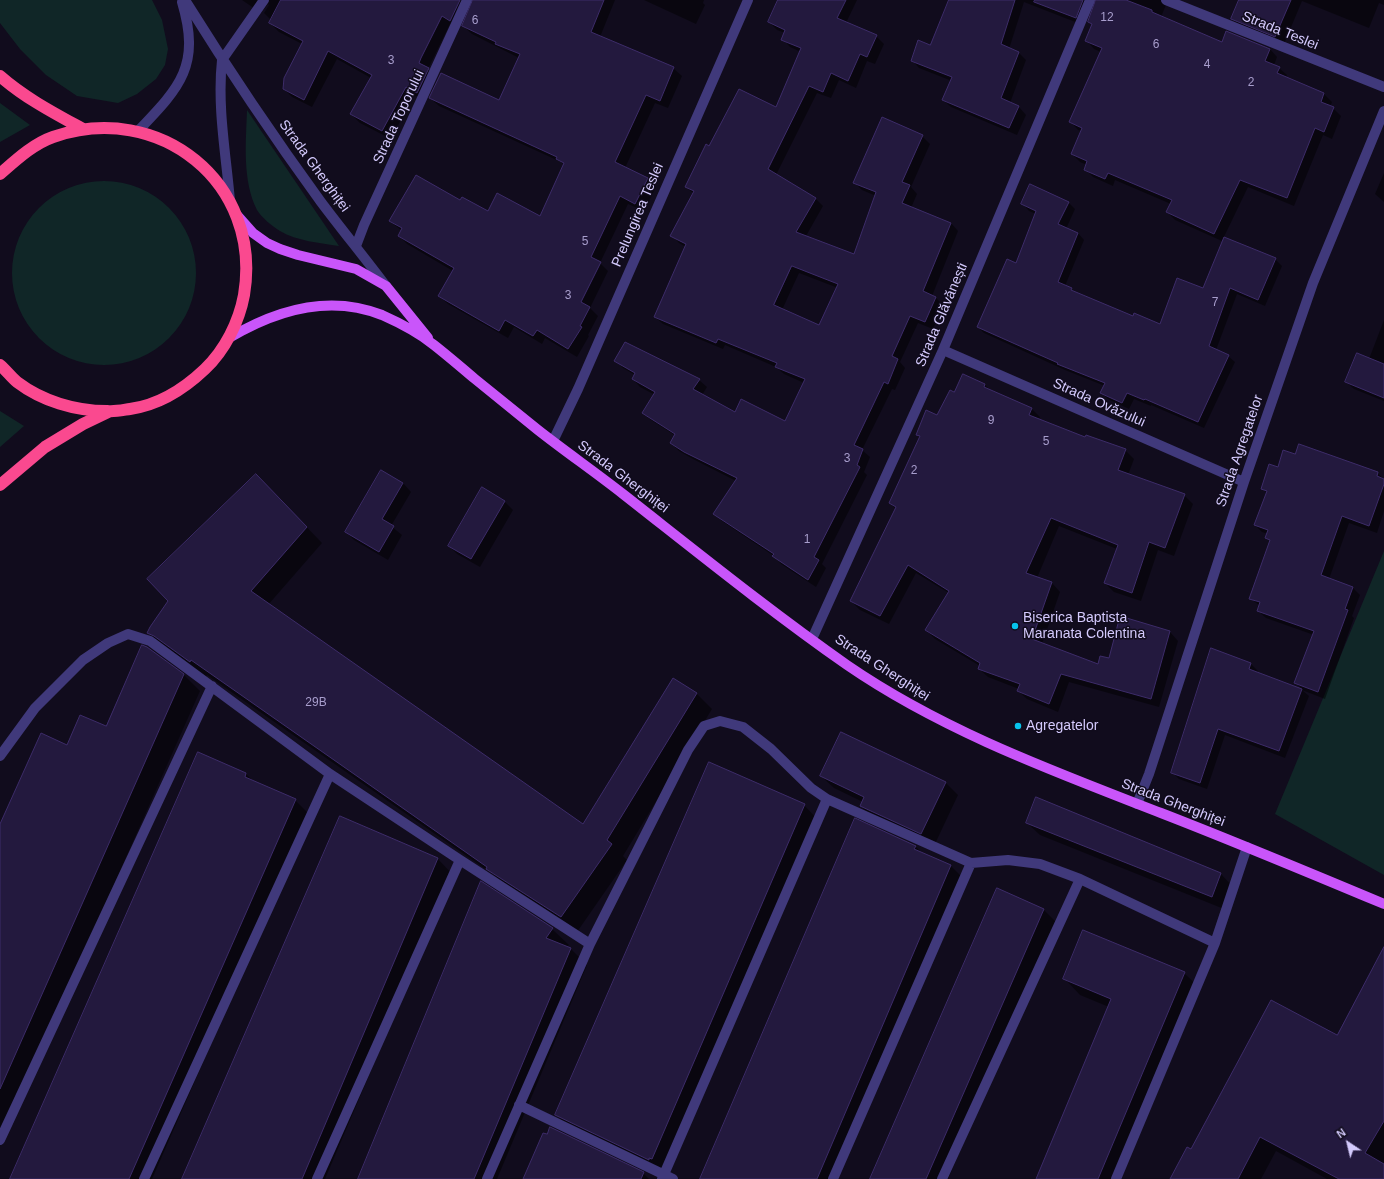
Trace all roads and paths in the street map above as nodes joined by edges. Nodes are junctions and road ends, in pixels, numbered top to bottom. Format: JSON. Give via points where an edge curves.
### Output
{"nodes":[{"id":1,"x":182,"y":0,"type":"edge"},
{"id":2,"x":185,"y":0,"type":"edge"},
{"id":3,"x":264,"y":0,"type":"edge"},
{"id":4,"x":468,"y":0,"type":"edge"},
{"id":5,"x":748,"y":0,"type":"edge"},
{"id":6,"x":1090,"y":0,"type":"edge"},
{"id":7,"x":1166,"y":0,"type":"edge"},
{"id":8,"x":222,"y":60,"type":"junction"},
{"id":9,"x":0,"y":76,"type":"edge"},
{"id":10,"x":1384,"y":88,"type":"edge"},
{"id":11,"x":1384,"y":111,"type":"edge"},
{"id":12,"x":83,"y":129,"type":"junction"},
{"id":13,"x":138,"y":131,"type":"junction"},
{"id":14,"x":0,"y":174,"type":"edge"},
{"id":15,"x":230,"y":201,"type":"junction"},
{"id":16,"x":236,"y":215,"type":"junction"},
{"id":17,"x":356,"y":246,"type":"junction"},
{"id":18,"x":386,"y":286,"type":"junction"},
{"id":19,"x":229,"y":338,"type":"junction"},
{"id":20,"x":432,"y":342,"type":"junction"},
{"id":21,"x":943,"y":350,"type":"junction"},
{"id":22,"x":0,"y":365,"type":"edge"},
{"id":23,"x":108,"y":412,"type":"junction"},
{"id":24,"x":553,"y":441,"type":"junction"},
{"id":25,"x":1244,"y":482,"type":"junction"},
{"id":26,"x":0,"y":485,"type":"edge"},
{"id":27,"x":812,"y":639,"type":"junction"},
{"id":28,"x":212,"y":686,"type":"junction"},
{"id":29,"x":1,"y":754,"type":"edge"},
{"id":30,"x":330,"y":774,"type":"junction"},
{"id":31,"x":827,"y":799,"type":"junction"},
{"id":32,"x":1136,"y":804,"type":"junction"},
{"id":33,"x":1248,"y":847,"type":"junction"},
{"id":34,"x":460,"y":860,"type":"junction"},
{"id":35,"x":971,"y":863,"type":"junction"},
{"id":36,"x":1080,"y":879,"type":"junction"},
{"id":37,"x":1384,"y":904,"type":"edge"},
{"id":38,"x":1215,"y":943,"type":"junction"},
{"id":39,"x":590,"y":944,"type":"junction"},
{"id":40,"x":519,"y":1105,"type":"junction"},
{"id":41,"x":0,"y":1140,"type":"edge"},
{"id":42,"x":666,"y":1178,"type":"edge"},
{"id":43,"x":144,"y":1179,"type":"edge"},
{"id":44,"x":317,"y":1179,"type":"edge"},
{"id":45,"x":487,"y":1179,"type":"edge"},
{"id":46,"x":833,"y":1179,"type":"edge"},
{"id":47,"x":942,"y":1179,"type":"edge"},
{"id":48,"x":1116,"y":1179,"type":"edge"}],
"edges":[{"from":1,"to":13,"type":"street","via":[[189,29],[186,67],[171,95]]},
{"from":2,"to":8,"type":"street","name":"Strada Gherghiței"},
{"from":3,"to":8,"type":"street"},
{"from":4,"to":17,"type":"street","name":"Strada Toporului"},
{"from":5,"to":24,"type":"street","name":"Prelungirea Teslei"},
{"from":6,"to":21,"type":"street","name":"Strada Glăvănești"},
{"from":7,"to":10,"type":"street","name":"Strada Teslei"},
{"from":8,"to":15,"type":"street","via":[[220,105]]},
{"from":8,"to":17,"type":"street","name":"Strada Gherghiței"},
{"from":9,"to":12,"type":"highway","via":[[13,88]]},
{"from":11,"to":25,"type":"street","name":"Strada Agregatelor","via":[[1313,283]]},
{"from":12,"to":13,"type":"highway","via":[[111,127]]},
{"from":12,"to":14,"type":"highway","via":[[52,137],[24,153]]},
{"from":13,"to":15,"type":"highway","via":[[175,145],[190,155],[214,179]]},
{"from":15,"to":16,"type":"highway"},
{"from":16,"to":18,"type":"main road","name":"Strada Gherghiței","via":[[267,243],[280,249],[356,269]]},
{"from":16,"to":19,"type":"highway","via":[[245,245],[247,277],[242,309]]},
{"from":17,"to":18,"type":"street","name":"Strada Gherghiței"},
{"from":18,"to":20,"type":"main road","name":"Strada Gherghiței"},
{"from":19,"to":20,"type":"main road","name":"Strada Gherghiței","via":[[251,325],[296,309],[344,306],[360,307],[383,316]]},
{"from":19,"to":23,"type":"highway","via":[[212,362],[191,382],[166,398],[137,408]]},
{"from":20,"to":24,"type":"main road","name":"Strada Gherghiței"},
{"from":21,"to":25,"type":"street","name":"Strada Ovăzului"},
{"from":21,"to":27,"type":"street","name":"Strada Glăvănești"},
{"from":22,"to":23,"type":"highway","via":[[17,382],[46,399],[79,409]]},
{"from":23,"to":26,"type":"highway","via":[[45,447]]},
{"from":24,"to":27,"type":"main road","name":"Strada Gherghiței"},
{"from":25,"to":32,"type":"street","name":"Strada Agregatelor","via":[[1149,774]]},
{"from":27,"to":32,"type":"main road","name":"Strada Gherghiței","via":[[891,693],[962,732]]},
{"from":28,"to":29,"type":"street","via":[[150,641],[128,634],[108,643],[83,660],[35,708]]},
{"from":28,"to":30,"type":"street"},
{"from":28,"to":41,"type":"street"},
{"from":30,"to":34,"type":"street"},
{"from":30,"to":43,"type":"street"},
{"from":31,"to":35,"type":"street"},
{"from":31,"to":39,"type":"street","via":[[811,788],[771,749],[743,727],[720,721],[704,726],[688,750]]},
{"from":31,"to":42,"type":"street"},
{"from":32,"to":33,"type":"main road","name":"Strada Gherghiței"},
{"from":33,"to":37,"type":"main road","name":"Strada Gherghiței"},
{"from":33,"to":38,"type":"street"},
{"from":34,"to":39,"type":"street"},
{"from":34,"to":44,"type":"street"},
{"from":35,"to":36,"type":"street","via":[[1008,860],[1040,864]]},
{"from":35,"to":46,"type":"street"},
{"from":36,"to":38,"type":"street"},
{"from":36,"to":47,"type":"street"},
{"from":38,"to":48,"type":"street"},
{"from":39,"to":40,"type":"street"},
{"from":40,"to":42,"type":"street"},
{"from":40,"to":45,"type":"street"}]}
